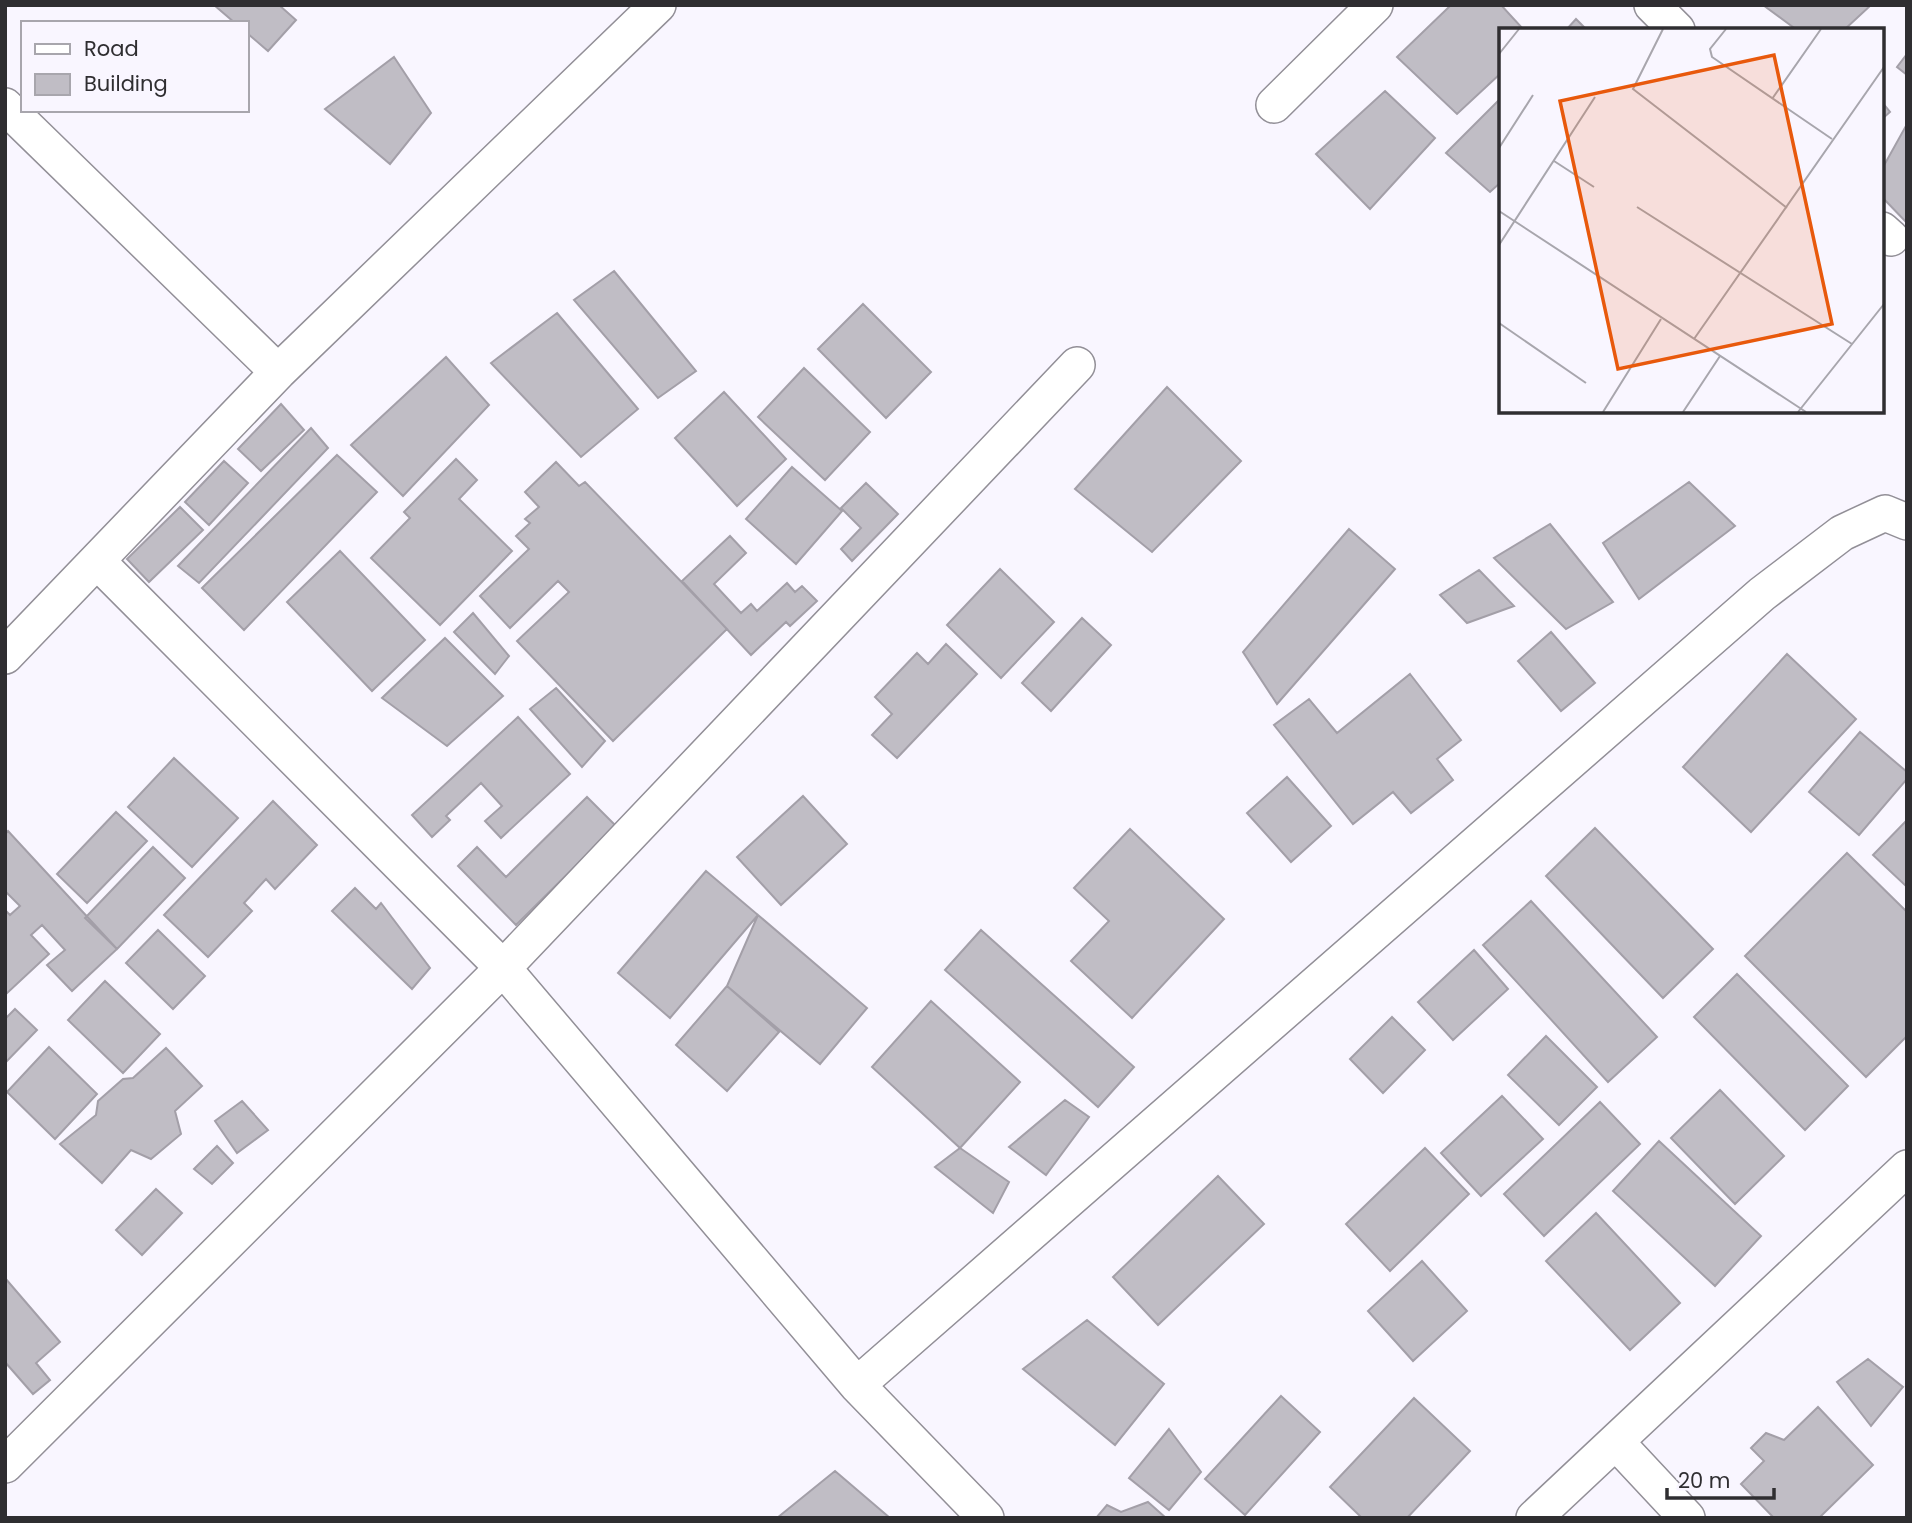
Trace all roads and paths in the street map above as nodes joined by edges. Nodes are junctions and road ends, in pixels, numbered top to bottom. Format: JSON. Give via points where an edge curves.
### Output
{"nodes":[{"id":1,"x":657,"y":5,"type":"edge"},
{"id":2,"x":1375,"y":5,"type":"edge"},
{"id":3,"x":1652,"y":5,"type":"edge"},
{"id":4,"x":1675,"y":28,"type":"edge"},
{"id":5,"x":1274,"y":105,"type":"dead end"},
{"id":6,"x":5,"y":106,"type":"edge"},
{"id":7,"x":1077,"y":365,"type":"dead end"},
{"id":8,"x":278,"y":372,"type":"junction"},
{"id":9,"x":1907,"y":523,"type":"edge"},
{"id":10,"x":98,"y":562,"type":"junction"},
{"id":11,"x":5,"y":656,"type":"edge"},
{"id":12,"x":503,"y":968,"type":"junction"},
{"id":13,"x":1907,"y":1168,"type":"edge"},
{"id":14,"x":858,"y":1385,"type":"junction"},
{"id":15,"x":1616,"y":1442,"type":"junction"},
{"id":16,"x":5,"y":1465,"type":"edge"},
{"id":17,"x":986,"y":1518,"type":"edge"},
{"id":18,"x":1534,"y":1518,"type":"edge"},
{"id":19,"x":1687,"y":1518,"type":"edge"}],
"edges":[{"from":1,"to":8,"type":"street"},
{"from":2,"to":5,"type":"street"},
{"from":3,"to":4,"type":"street"},
{"from":6,"to":8,"type":"street"},
{"from":7,"to":12,"type":"street"},
{"from":8,"to":10,"type":"street"},
{"from":9,"to":14,"type":"street","via":[[1885,513],[1842,533],[1762,594]]},
{"from":10,"to":11,"type":"street"},
{"from":10,"to":12,"type":"street"},
{"from":12,"to":14,"type":"street"},
{"from":12,"to":16,"type":"street"},
{"from":13,"to":15,"type":"street"},
{"from":14,"to":17,"type":"street"},
{"from":15,"to":18,"type":"street"},
{"from":15,"to":19,"type":"street"}]}
